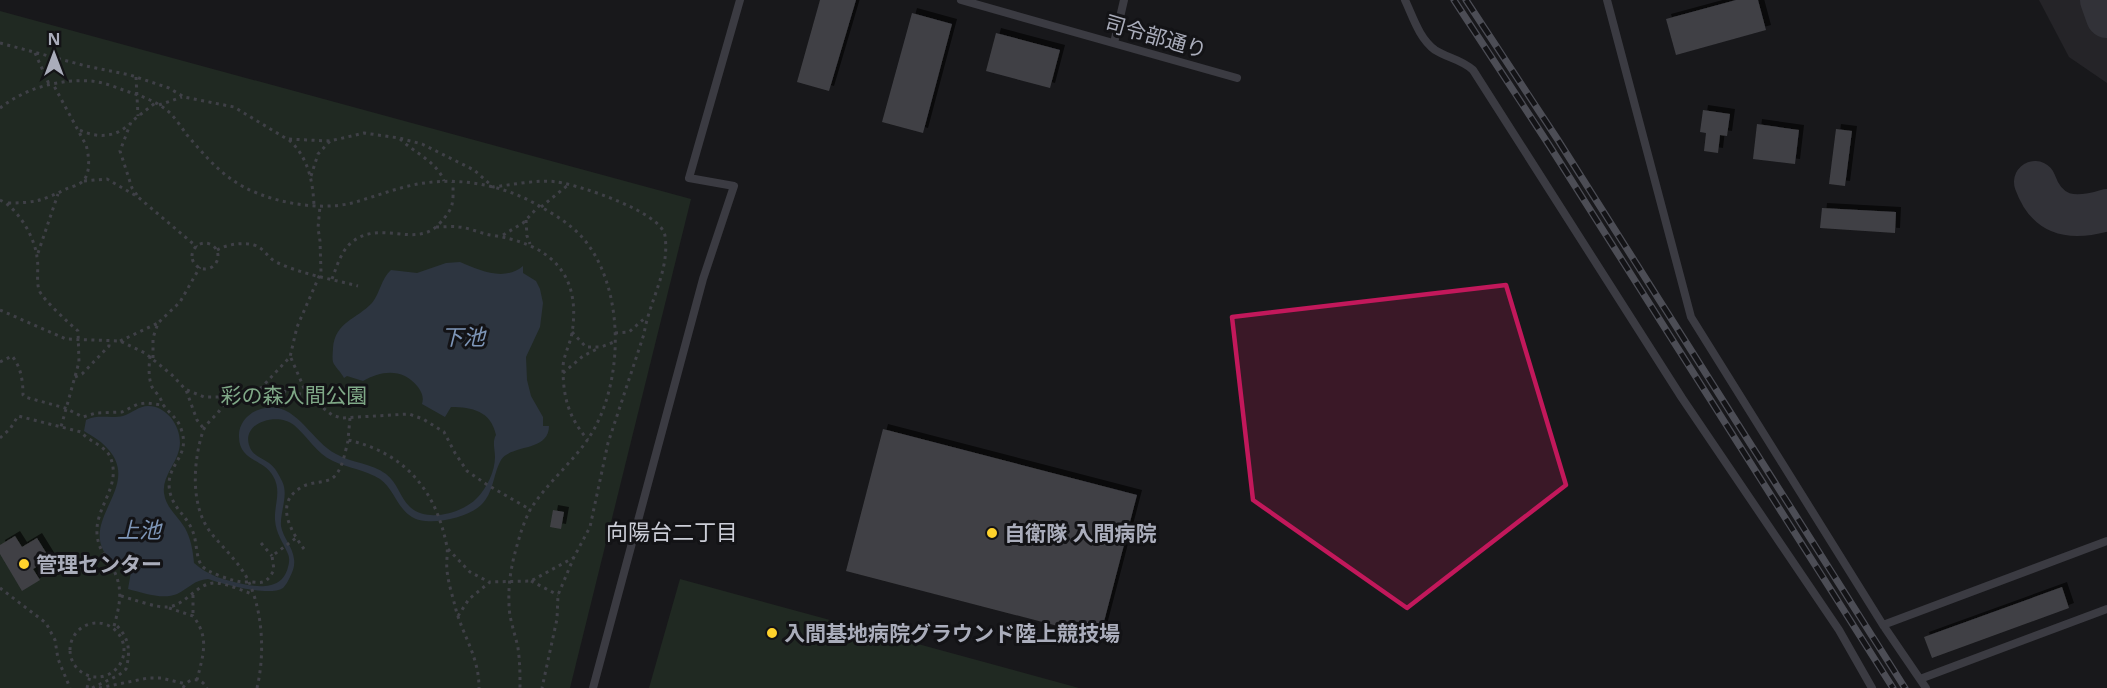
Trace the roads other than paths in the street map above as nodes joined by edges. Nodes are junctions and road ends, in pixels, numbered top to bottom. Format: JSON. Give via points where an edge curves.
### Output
{"nodes":[{"id":1,"x":740,"y":0,"type":"edge"},
{"id":2,"x":961,"y":0,"type":"edge"},
{"id":3,"x":1124,"y":0,"type":"edge"},
{"id":4,"x":1405,"y":0,"type":"edge"},
{"id":5,"x":1607,"y":0,"type":"edge"},
{"id":6,"x":1114,"y":43,"type":"junction"},
{"id":7,"x":1237,"y":78,"type":"dead end"},
{"id":8,"x":2107,"y":541,"type":"edge"},
{"id":9,"x":2107,"y":609,"type":"edge"},
{"id":10,"x":1883,"y":625,"type":"junction"},
{"id":11,"x":1920,"y":679,"type":"junction"},
{"id":12,"x":593,"y":688,"type":"edge"},
{"id":13,"x":1872,"y":688,"type":"edge"},
{"id":14,"x":1926,"y":688,"type":"edge"}],
"edges":[{"from":1,"to":12,"type":"lane","via":[[689,178],[734,186],[703,279]]},
{"from":2,"to":6,"type":"lane","name":"司令部通り"},
{"from":3,"to":6,"type":"lane"},
{"from":4,"to":13,"type":"lane","via":[[1422,35],[1436,50],[1473,70],[1682,398],[1839,630]]},
{"from":5,"to":10,"type":"lane","via":[[1690,317]]},
{"from":6,"to":7,"type":"lane","name":"司令部通り"},
{"from":8,"to":10,"type":"lane"},
{"from":9,"to":11,"type":"lane"},
{"from":10,"to":11,"type":"lane"},
{"from":11,"to":14,"type":"lane"}]}
